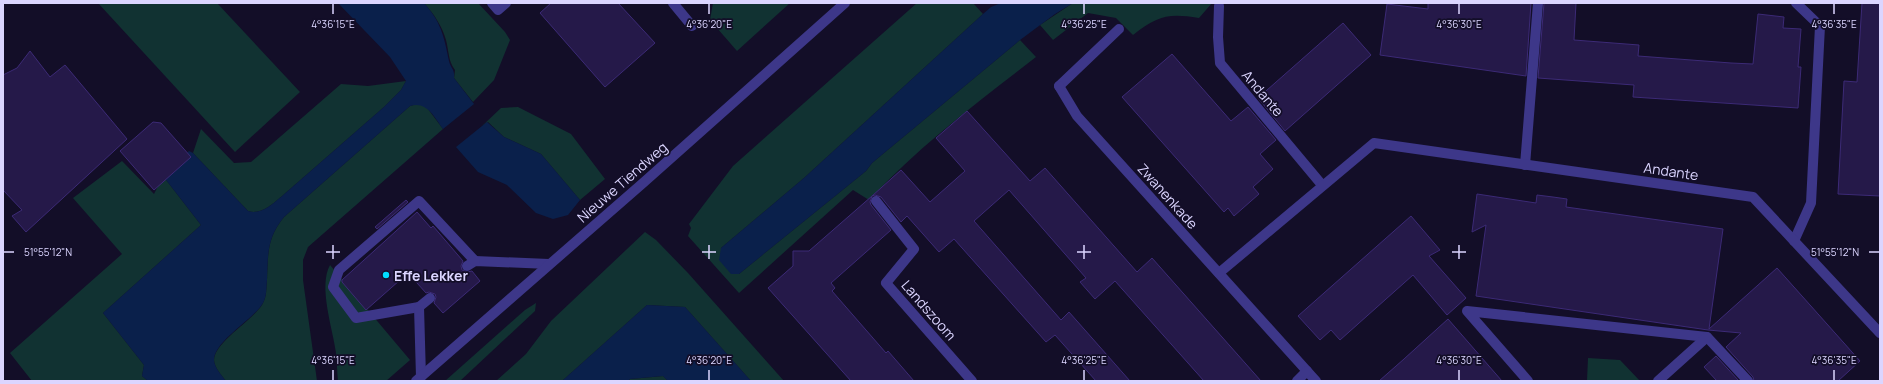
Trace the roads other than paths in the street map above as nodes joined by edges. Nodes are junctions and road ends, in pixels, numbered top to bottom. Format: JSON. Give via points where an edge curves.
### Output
{"nodes":[{"id":1,"x":506,"y":3,"type":"edge"},
{"id":2,"x":673,"y":3,"type":"edge"},
{"id":3,"x":845,"y":3,"type":"edge"},
{"id":4,"x":1538,"y":3,"type":"edge"},
{"id":5,"x":1796,"y":3,"type":"edge"},
{"id":6,"x":1219,"y":6,"type":"dead end"},
{"id":7,"x":495,"y":7,"type":"edge"},
{"id":8,"x":692,"y":26,"type":"dead end"},
{"id":9,"x":1119,"y":29,"type":"dead end"},
{"id":10,"x":1525,"y":165,"type":"junction"},
{"id":11,"x":1322,"y":185,"type":"junction"},
{"id":12,"x":876,"y":201,"type":"dead end"},
{"id":13,"x":1794,"y":241,"type":"junction"},
{"id":14,"x":549,"y":264,"type":"junction"},
{"id":15,"x":1219,"y":273,"type":"junction"},
{"id":16,"x":430,"y":298,"type":"dead end"},
{"id":17,"x":419,"y":307,"type":"junction"},
{"id":18,"x":1880,"y":333,"type":"edge"},
{"id":19,"x":1707,"y":337,"type":"junction"},
{"id":20,"x":1308,"y":372,"type":"junction"},
{"id":21,"x":419,"y":379,"type":"edge"},
{"id":22,"x":972,"y":381,"type":"edge"},
{"id":23,"x":1297,"y":381,"type":"edge"},
{"id":24,"x":1316,"y":381,"type":"edge"},
{"id":25,"x":1528,"y":381,"type":"edge"},
{"id":26,"x":1658,"y":381,"type":"edge"},
{"id":27,"x":1748,"y":381,"type":"edge"}],
"edges":[{"from":1,"to":7,"type":"street"},
{"from":2,"to":8,"type":"street"},
{"from":3,"to":14,"type":"street","name":"Nieuwe Tiendweg"},
{"from":4,"to":10,"type":"street"},
{"from":5,"to":13,"type":"street","via":[[1820,26],[1811,203]]},
{"from":6,"to":11,"type":"street","name":"Andante","via":[[1220,63]]},
{"from":9,"to":15,"type":"street","name":"Zwanenkade","via":[[1059,86],[1077,116]]},
{"from":10,"to":11,"type":"street","name":"Andante","via":[[1374,143]]},
{"from":10,"to":13,"type":"street","name":"Andante","via":[[1753,197]]},
{"from":11,"to":15,"type":"street","name":"Andante"},
{"from":12,"to":22,"type":"street","name":"Landszoom","via":[[914,249],[886,283]]},
{"from":13,"to":18,"type":"street","name":"Andante"},
{"from":14,"to":17,"type":"street","via":[[471,264],[419,202],[339,270],[333,287],[356,318]]},
{"from":14,"to":21,"type":"street","name":"Nieuwe Tiendweg"},
{"from":15,"to":20,"type":"street","name":"Zwanenkade"},
{"from":16,"to":17,"type":"street"},
{"from":17,"to":21,"type":"street"},
{"from":19,"to":25,"type":"street","via":[[1467,311]]},
{"from":19,"to":26,"type":"street"},
{"from":19,"to":27,"type":"street"},
{"from":20,"to":23,"type":"street"},
{"from":20,"to":24,"type":"street","name":"Zwanenkade"}]}
